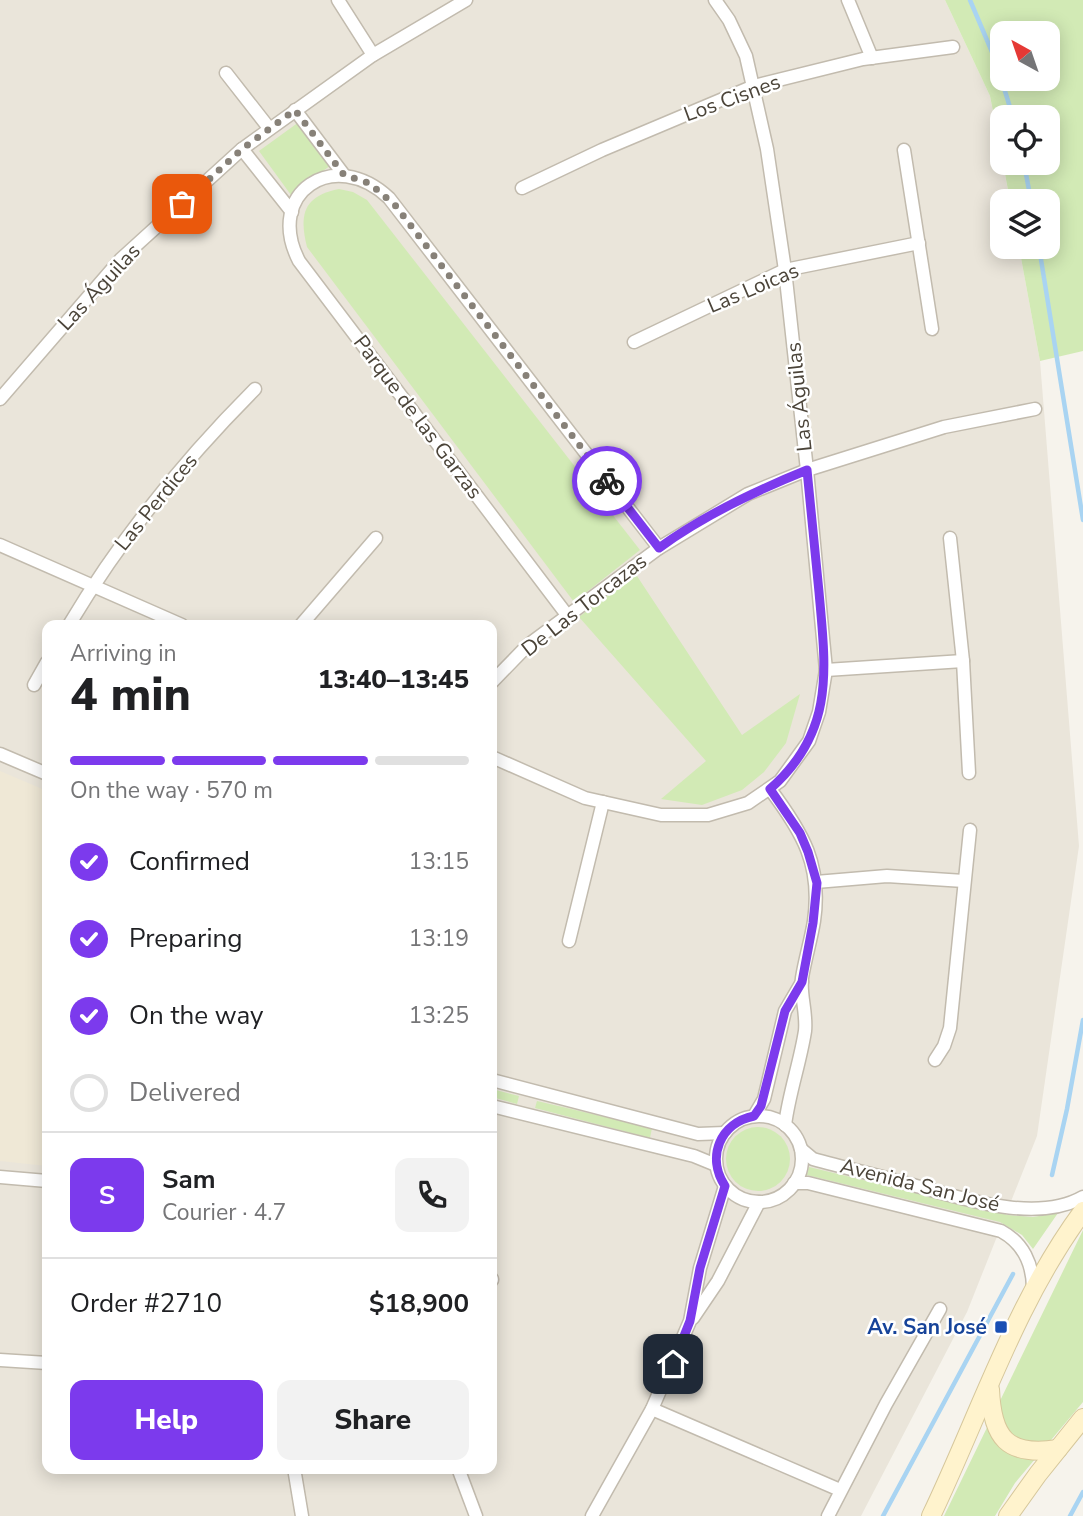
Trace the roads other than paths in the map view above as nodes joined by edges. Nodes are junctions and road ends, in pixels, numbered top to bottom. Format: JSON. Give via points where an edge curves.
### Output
{"nodes":[{"id":1,"x":338,"y":0,"type":"edge"},
{"id":2,"x":466,"y":0,"type":"edge"},
{"id":3,"x":715,"y":0,"type":"edge"},
{"id":4,"x":848,"y":0,"type":"edge"},
{"id":5,"x":953,"y":47,"type":"dead end"},
{"id":6,"x":373,"y":55,"type":"junction"},
{"id":7,"x":872,"y":58,"type":"junction"},
{"id":8,"x":226,"y":73,"type":"dead end"},
{"id":9,"x":754,"y":86,"type":"junction"},
{"id":10,"x":295,"y":110,"type":"junction"},
{"id":11,"x":269,"y":128,"type":"junction"},
{"id":12,"x":242,"y":149,"type":"junction"},
{"id":13,"x":904,"y":150,"type":"dead end"},
{"id":14,"x":344,"y":175,"type":"junction"},
{"id":15,"x":522,"y":188,"type":"dead end"},
{"id":16,"x":292,"y":212,"type":"junction"},
{"id":17,"x":919,"y":243,"type":"junction"},
{"id":18,"x":785,"y":270,"type":"junction"},
{"id":19,"x":932,"y":329,"type":"dead end"},
{"id":20,"x":634,"y":342,"type":"dead end"},
{"id":21,"x":255,"y":389,"type":"dead end"},
{"id":22,"x":0,"y":399,"type":"edge"},
{"id":23,"x":1035,"y":409,"type":"dead end"},
{"id":24,"x":807,"y":470,"type":"junction"},
{"id":25,"x":376,"y":538,"type":"dead end"},
{"id":26,"x":950,"y":538,"type":"dead end"},
{"id":27,"x":0,"y":545,"type":"edge"},
{"id":28,"x":659,"y":548,"type":"junction"},
{"id":29,"x":92,"y":587,"type":"junction"},
{"id":30,"x":567,"y":615,"type":"junction"},
{"id":31,"x":72,"y":620,"type":"edge"},
{"id":32,"x":170,"y":620,"type":"edge"},
{"id":33,"x":305,"y":620,"type":"edge"},
{"id":34,"x":963,"y":661,"type":"junction"},
{"id":35,"x":42,"y":670,"type":"edge"},
{"id":36,"x":825,"y":670,"type":"junction"},
{"id":37,"x":497,"y":677,"type":"edge"},
{"id":38,"x":34,"y":684,"type":"dead end"},
{"id":39,"x":0,"y":754,"type":"edge"},
{"id":40,"x":497,"y":759,"type":"edge"},
{"id":41,"x":42,"y":773,"type":"edge"},
{"id":42,"x":969,"y":773,"type":"dead end"},
{"id":43,"x":770,"y":789,"type":"junction"},
{"id":44,"x":603,"y":802,"type":"junction"},
{"id":45,"x":970,"y":830,"type":"dead end"},
{"id":46,"x":964,"y":881,"type":"junction"},
{"id":47,"x":817,"y":883,"type":"junction"},
{"id":48,"x":569,"y":941,"type":"dead end"},
{"id":49,"x":802,"y":982,"type":"junction"},
{"id":50,"x":935,"y":1060,"type":"dead end"},
{"id":51,"x":497,"y":1081,"type":"edge"},
{"id":52,"x":497,"y":1107,"type":"edge"},
{"id":53,"x":754,"y":1116,"type":"junction"},
{"id":54,"x":785,"y":1125,"type":"junction"},
{"id":55,"x":725,"y":1133,"type":"junction"},
{"id":56,"x":801,"y":1149,"type":"junction"},
{"id":57,"x":716,"y":1165,"type":"junction"},
{"id":58,"x":0,"y":1177,"type":"edge"},
{"id":59,"x":42,"y":1181,"type":"edge"},
{"id":60,"x":794,"y":1183,"type":"junction"},
{"id":61,"x":725,"y":1186,"type":"junction"},
{"id":62,"x":1083,"y":1197,"type":"edge"},
{"id":63,"x":759,"y":1202,"type":"junction"},
{"id":64,"x":1083,"y":1211,"type":"edge"},
{"id":65,"x":1033,"y":1290,"type":"junction"},
{"id":66,"x":940,"y":1309,"type":"dead end"},
{"id":67,"x":690,"y":1321,"type":"junction"},
{"id":68,"x":0,"y":1360,"type":"edge"},
{"id":69,"x":42,"y":1363,"type":"edge"},
{"id":70,"x":990,"y":1382,"type":"junction"},
{"id":71,"x":652,"y":1409,"type":"junction"},
{"id":72,"x":1083,"y":1418,"type":"edge"},
{"id":73,"x":1058,"y":1449,"type":"junction"},
{"id":74,"x":295,"y":1474,"type":"edge"},
{"id":75,"x":460,"y":1474,"type":"edge"},
{"id":76,"x":840,"y":1490,"type":"junction"},
{"id":77,"x":302,"y":1516,"type":"edge"},
{"id":78,"x":476,"y":1516,"type":"edge"},
{"id":79,"x":592,"y":1516,"type":"edge"},
{"id":80,"x":828,"y":1516,"type":"edge"},
{"id":81,"x":931,"y":1516,"type":"edge"},
{"id":82,"x":1008,"y":1516,"type":"edge"}],
"edges":[{"from":1,"to":6,"type":"street"},
{"from":2,"to":6,"type":"street","name":"Las Águilas"},
{"from":3,"to":9,"type":"street","name":"Las Águilas","via":[[746,56]]},
{"from":4,"to":7,"type":"street"},
{"from":5,"to":7,"type":"street","name":"Los Cisnes"},
{"from":6,"to":10,"type":"street","name":"Las Águilas"},
{"from":7,"to":9,"type":"street","name":"Los Cisnes"},
{"from":8,"to":11,"type":"street"},
{"from":9,"to":15,"type":"street","name":"Los Cisnes"},
{"from":9,"to":18,"type":"street","name":"Las Águilas"},
{"from":10,"to":11,"type":"street","name":"Las Águilas"},
{"from":10,"to":14,"type":"street"},
{"from":11,"to":12,"type":"street","name":"Las Águilas"},
{"from":12,"to":16,"type":"street"},
{"from":12,"to":22,"type":"street","name":"Las Águilas","via":[[121,259]]},
{"from":13,"to":17,"type":"street"},
{"from":14,"to":16,"type":"street","via":[[315,181],[297,198]]},
{"from":14,"to":28,"type":"street","via":[[369,183],[395,205]]},
{"from":16,"to":30,"type":"street","name":"Parque de las Garzas","via":[[291,243],[307,273]]},
{"from":17,"to":18,"type":"street","name":"Las Loicas"},
{"from":17,"to":19,"type":"street"},
{"from":18,"to":20,"type":"street","name":"Las Loicas"},
{"from":18,"to":24,"type":"street","name":"Las Águilas"},
{"from":21,"to":29,"type":"street","name":"Las Perdices","via":[[154,503]]},
{"from":23,"to":24,"type":"street","name":"De Las Torcazas","via":[[944,427]]},
{"from":24,"to":28,"type":"street","name":"De Las Torcazas","via":[[748,494]]},
{"from":24,"to":36,"type":"street","name":"Las Águilas"},
{"from":25,"to":33,"type":"street"},
{"from":26,"to":34,"type":"street"},
{"from":27,"to":29,"type":"street"},
{"from":28,"to":30,"type":"street","name":"De Las Torcazas"},
{"from":29,"to":31,"type":"street","name":"Las Perdices"},
{"from":29,"to":32,"type":"street"},
{"from":30,"to":37,"type":"street","name":"De Las Torcazas"},
{"from":34,"to":36,"type":"street"},
{"from":34,"to":42,"type":"street"},
{"from":35,"to":38,"type":"street"},
{"from":36,"to":43,"type":"street","name":"Las Águilas","via":[[820,712],[808,741]]},
{"from":39,"to":41,"type":"street"},
{"from":40,"to":44,"type":"street","name":"Las Águilas"},
{"from":43,"to":44,"type":"street","name":"Las Águilas","via":[[748,803],[700,816],[661,815]]},
{"from":43,"to":47,"type":"street","via":[[800,833]]},
{"from":44,"to":48,"type":"street"},
{"from":45,"to":46,"type":"street"},
{"from":46,"to":47,"type":"street","via":[[887,877]]},
{"from":46,"to":50,"type":"street","via":[[950,1028]]},
{"from":47,"to":49,"type":"street"},
{"from":49,"to":53,"type":"street","via":[[785,1011],[764,1099]]},
{"from":49,"to":54,"type":"street","via":[[806,1016]]},
{"from":51,"to":55,"type":"street","via":[[698,1134]]},
{"from":52,"to":57,"type":"street"},
{"from":53,"to":54,"type":"street"},
{"from":53,"to":55,"type":"street","via":[[738,1121]]},
{"from":54,"to":56,"type":"street"},
{"from":55,"to":57,"type":"street","via":[[717,1148]]},
{"from":56,"to":60,"type":"street","via":[[802,1163]]},
{"from":56,"to":62,"type":"street","name":"Avenida San José","via":[[813,1159],[996,1205],[1053,1208]]},
{"from":57,"to":61,"type":"street"},
{"from":58,"to":59,"type":"street"},
{"from":60,"to":63,"type":"street","via":[[781,1196]]},
{"from":60,"to":65,"type":"street","name":"Avenida San José","via":[[1000,1231],[1027,1255]]},
{"from":61,"to":63,"type":"street","via":[[740,1198]]},
{"from":61,"to":67,"type":"street","via":[[700,1268]]},
{"from":63,"to":67,"type":"street","via":[[718,1282]]},
{"from":64,"to":65,"type":"main road"},
{"from":65,"to":70,"type":"main road"},
{"from":66,"to":76,"type":"street"},
{"from":67,"to":71,"type":"street"},
{"from":68,"to":69,"type":"street"},
{"from":70,"to":73,"type":"main road","via":[[992,1416],[1004,1439],[1024,1451]]},
{"from":70,"to":81,"type":"main road"},
{"from":71,"to":76,"type":"street"},
{"from":71,"to":79,"type":"street"},
{"from":72,"to":73,"type":"main road"},
{"from":73,"to":82,"type":"main road"},
{"from":74,"to":77,"type":"street"},
{"from":75,"to":78,"type":"street"},
{"from":76,"to":80,"type":"street"}]}
